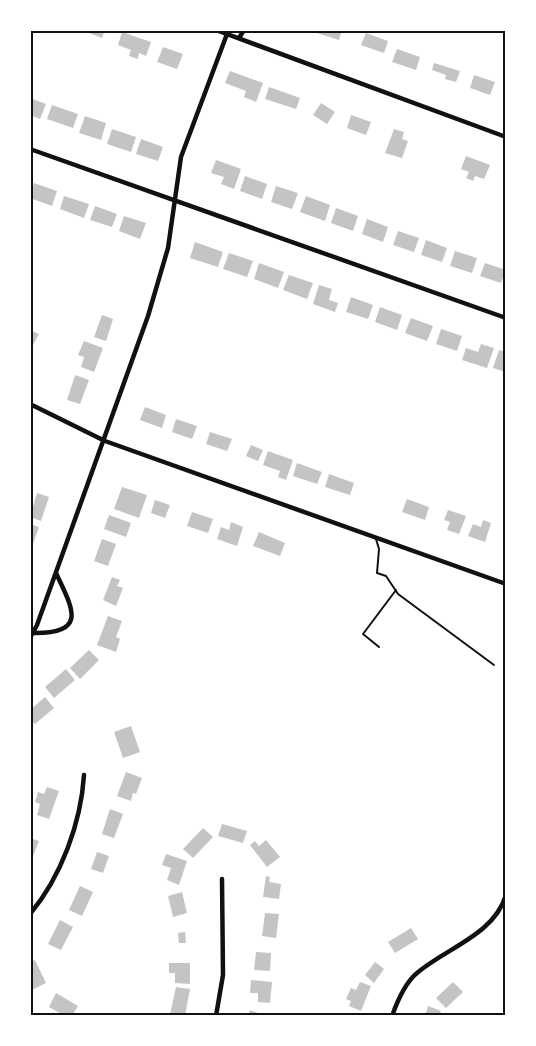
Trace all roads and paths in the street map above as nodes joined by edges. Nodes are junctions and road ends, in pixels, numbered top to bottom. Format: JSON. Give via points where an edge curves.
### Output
{"nodes":[{"id":1,"x":216,"y":30,"type":"edge"},
{"id":2,"x":244,"y":30,"type":"edge"},
{"id":3,"x":227,"y":34,"type":"junction"},
{"id":4,"x":239,"y":38,"type":"junction"},
{"id":5,"x":506,"y":137,"type":"edge"},
{"id":6,"x":30,"y":149,"type":"edge"},
{"id":7,"x":175,"y":202,"type":"junction"},
{"id":8,"x":506,"y":318,"type":"edge"},
{"id":9,"x":30,"y":404,"type":"edge"},
{"id":10,"x":105,"y":441,"type":"junction"},
{"id":11,"x":375,"y":537,"type":"junction"},
{"id":12,"x":56,"y":573,"type":"junction"},
{"id":13,"x":506,"y":584,"type":"edge"},
{"id":14,"x":396,"y":590,"type":"junction"},
{"id":15,"x":31,"y":635,"type":"edge"},
{"id":16,"x":379,"y":647,"type":"dead end"},
{"id":17,"x":494,"y":665,"type":"dead end"},
{"id":18,"x":84,"y":775,"type":"dead end"},
{"id":19,"x":222,"y":879,"type":"dead end"},
{"id":20,"x":506,"y":895,"type":"edge"},
{"id":21,"x":30,"y":914,"type":"edge"},
{"id":22,"x":216,"y":1016,"type":"edge"},
{"id":23,"x":392,"y":1016,"type":"edge"}],
"edges":[{"from":1,"to":3,"type":"street"},
{"from":2,"to":4,"type":"street"},
{"from":3,"to":4,"type":"street"},
{"from":3,"to":7,"type":"street","via":[[181,157]]},
{"from":4,"to":5,"type":"street"},
{"from":6,"to":7,"type":"street"},
{"from":7,"to":8,"type":"street"},
{"from":7,"to":10,"type":"street","via":[[168,248]]},
{"from":9,"to":10,"type":"street"},
{"from":10,"to":11,"type":"street"},
{"from":10,"to":12,"type":"street"},
{"from":11,"to":13,"type":"street"},
{"from":11,"to":14,"type":"lane","via":[[379,549],[377,573],[386,576]]},
{"from":12,"to":15,"type":"street"},
{"from":12,"to":15,"type":"street","via":[[73,608],[72,617],[66,628],[56,634]]},
{"from":14,"to":16,"type":"lane","via":[[363,634]]},
{"from":14,"to":17,"type":"lane"},
{"from":18,"to":21,"type":"street","via":[[82,801],[65,854]]},
{"from":19,"to":22,"type":"street","via":[[224,975]]},
{"from":20,"to":23,"type":"street","via":[[489,922],[416,973]]}]}
